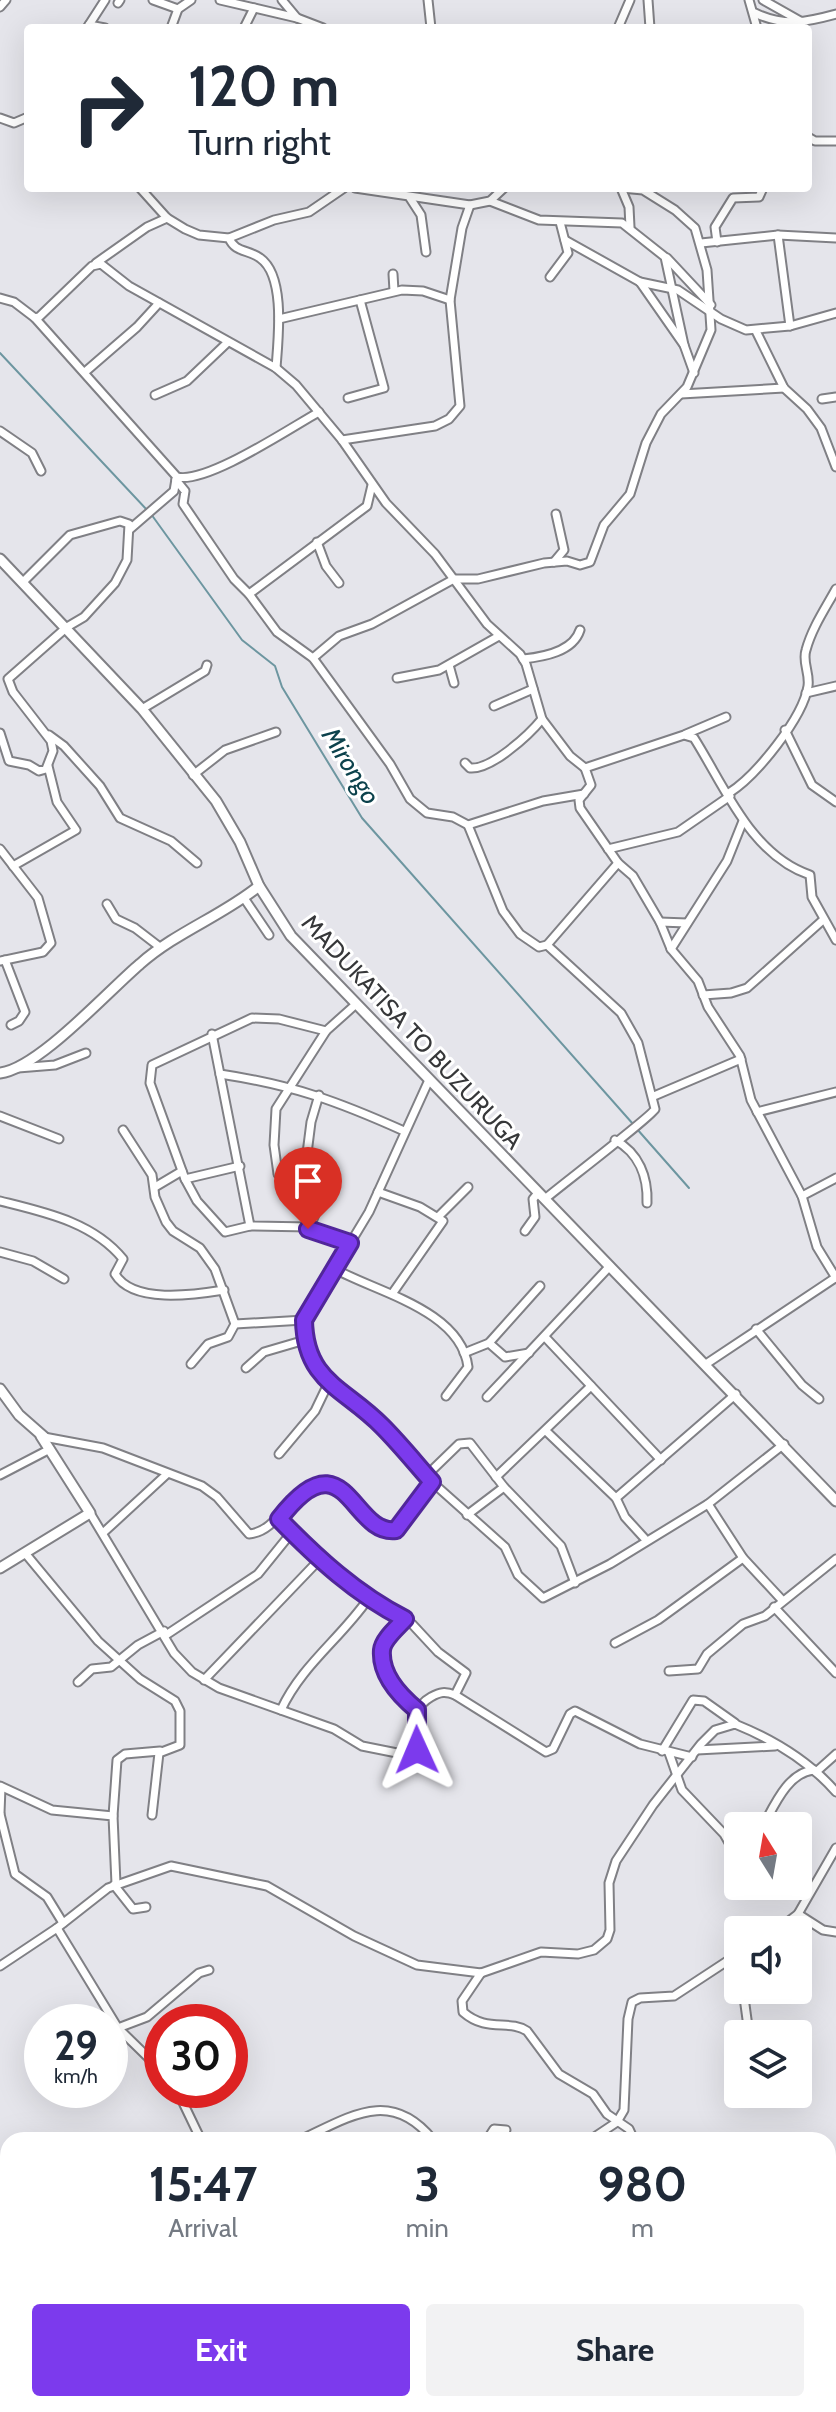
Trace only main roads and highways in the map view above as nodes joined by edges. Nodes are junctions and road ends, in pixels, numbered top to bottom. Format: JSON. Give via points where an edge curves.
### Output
{"nodes":[{"id":1,"x":0,"y":559,"type":"edge"},
{"id":2,"x":259,"y":886,"type":"junction"},
{"id":3,"x":0,"y":1073,"type":"edge"},
{"id":4,"x":0,"y":1389,"type":"edge"},
{"id":5,"x":836,"y":1501,"type":"edge"},
{"id":6,"x":0,"y":1568,"type":"edge"}],
"edges":[{"from":1,"to":2,"type":"main road","name":"MADUKATISA TO BUZURUGA","via":[[142,709],[229,822]]},
{"from":2,"to":3,"type":"main road","via":[[161,948],[41,1052]]},
{"from":2,"to":5,"type":"main road","name":"MADUKATISA TO BUZURUGA","via":[[291,936],[355,1005]]},
{"from":4,"to":6,"type":"main road","via":[[42,1437],[90,1513]]}]}
